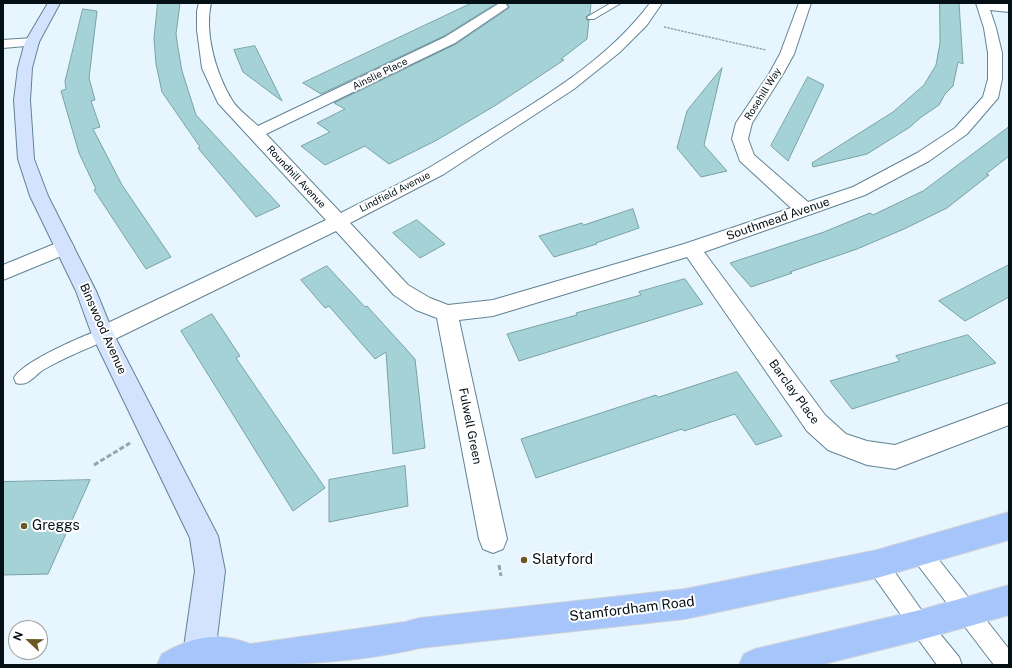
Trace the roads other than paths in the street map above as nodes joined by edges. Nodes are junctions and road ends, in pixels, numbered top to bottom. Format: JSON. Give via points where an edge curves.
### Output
{"nodes":[{"id":1,"x":54,"y":3,"type":"edge"},
{"id":2,"x":205,"y":3,"type":"edge"},
{"id":3,"x":617,"y":3,"type":"edge"},
{"id":4,"x":656,"y":3,"type":"edge"},
{"id":5,"x":806,"y":3,"type":"edge"},
{"id":6,"x":983,"y":4,"type":"edge"},
{"id":7,"x":502,"y":7,"type":"dead end"},
{"id":8,"x":1009,"y":8,"type":"edge"},
{"id":9,"x":591,"y":17,"type":"dead end"},
{"id":10,"x":32,"y":42,"type":"junction"},
{"id":11,"x":3,"y":44,"type":"edge"},
{"id":12,"x":1002,"y":81,"type":"edge"},
{"id":13,"x":256,"y":133,"type":"junction"},
{"id":14,"x":805,"y":210,"type":"junction"},
{"id":15,"x":338,"y":222,"type":"junction"},
{"id":16,"x":64,"y":247,"type":"junction"},
{"id":17,"x":691,"y":249,"type":"junction"},
{"id":18,"x":3,"y":272,"type":"edge"},
{"id":19,"x":447,"y":312,"type":"junction"},
{"id":20,"x":103,"y":335,"type":"junction"},
{"id":21,"x":22,"y":378,"type":"dead end"},
{"id":22,"x":1009,"y":414,"type":"edge"},
{"id":23,"x":1009,"y":526,"type":"edge"},
{"id":24,"x":493,"y":539,"type":"dead end"},
{"id":25,"x":921,"y":553,"type":"junction"},
{"id":26,"x":877,"y":564,"type":"junction"},
{"id":27,"x":1009,"y":600,"type":"edge"},
{"id":28,"x":966,"y":612,"type":"junction"},
{"id":29,"x":920,"y":625,"type":"junction"},
{"id":30,"x":186,"y":659,"type":"edge"},
{"id":31,"x":252,"y":662,"type":"edge"},
{"id":32,"x":755,"y":665,"type":"edge"},
{"id":33,"x":951,"y":665,"type":"edge"},
{"id":34,"x":1008,"y":665,"type":"edge"}],
"edges":[{"from":1,"to":10,"type":"street","name":"Binswood Avenue"},
{"from":2,"to":13,"type":"street","name":"Roundhill Avenue","via":[[203,30],[209,68],[226,103]]},
{"from":3,"to":9,"type":"lane"},
{"from":4,"to":15,"type":"street","name":"Lindfield Avenue","via":[[642,22],[615,49],[570,86],[438,170]]},
{"from":5,"to":14,"type":"street","name":"Rosehill Way","via":[[787,54],[744,123],[740,139],[746,157]]},
{"from":6,"to":8,"type":"street"},
{"from":6,"to":12,"type":"street","name":"Southmead Avenue"},
{"from":7,"to":13,"type":"street","name":"Ainslie Place","via":[[450,40]]},
{"from":10,"to":11,"type":"street"},
{"from":10,"to":16,"type":"street","name":"Binswood Avenue","via":[[25,68],[22,100],[26,159],[39,196]]},
{"from":12,"to":14,"type":"street","name":"Southmead Avenue","via":[[961,131],[923,157],[859,191]]},
{"from":13,"to":15,"type":"street","name":"Roundhill Avenue"},
{"from":14,"to":17,"type":"street","name":"Southmead Avenue"},
{"from":15,"to":19,"type":"street","name":"Roundhill Avenue","via":[[401,290],[423,304]]},
{"from":15,"to":20,"type":"street","name":"Lindfield Avenue"},
{"from":16,"to":18,"type":"street"},
{"from":16,"to":20,"type":"street","name":"Binswood Avenue","via":[[86,291]]},
{"from":17,"to":19,"type":"street","name":"Southmead Avenue","via":[[493,308]]},
{"from":17,"to":22,"type":"street","name":"Barclay Place","via":[[816,423],[837,442],[867,452],[895,457]]},
{"from":19,"to":24,"type":"street","name":"Fulwell Green"},
{"from":20,"to":21,"type":"lane","via":[[37,366]]},
{"from":20,"to":30,"type":"street","name":"Binswood Avenue","via":[[204,536],[210,565]]},
{"from":23,"to":25,"type":"main road","name":"Stamfordham Road"},
{"from":25,"to":26,"type":"main road","name":"Stamfordham Road"},
{"from":25,"to":28,"type":"lane"},
{"from":26,"to":29,"type":"lane"},
{"from":26,"to":31,"type":"main road","name":"Stamfordham Road","via":[[685,604],[420,633]]},
{"from":27,"to":28,"type":"main road"},
{"from":28,"to":29,"type":"main road"},
{"from":28,"to":34,"type":"lane"},
{"from":29,"to":32,"type":"main road"},
{"from":29,"to":33,"type":"lane"},
{"from":30,"to":31,"type":"main road","via":[[219,652],[233,654]]}]}
